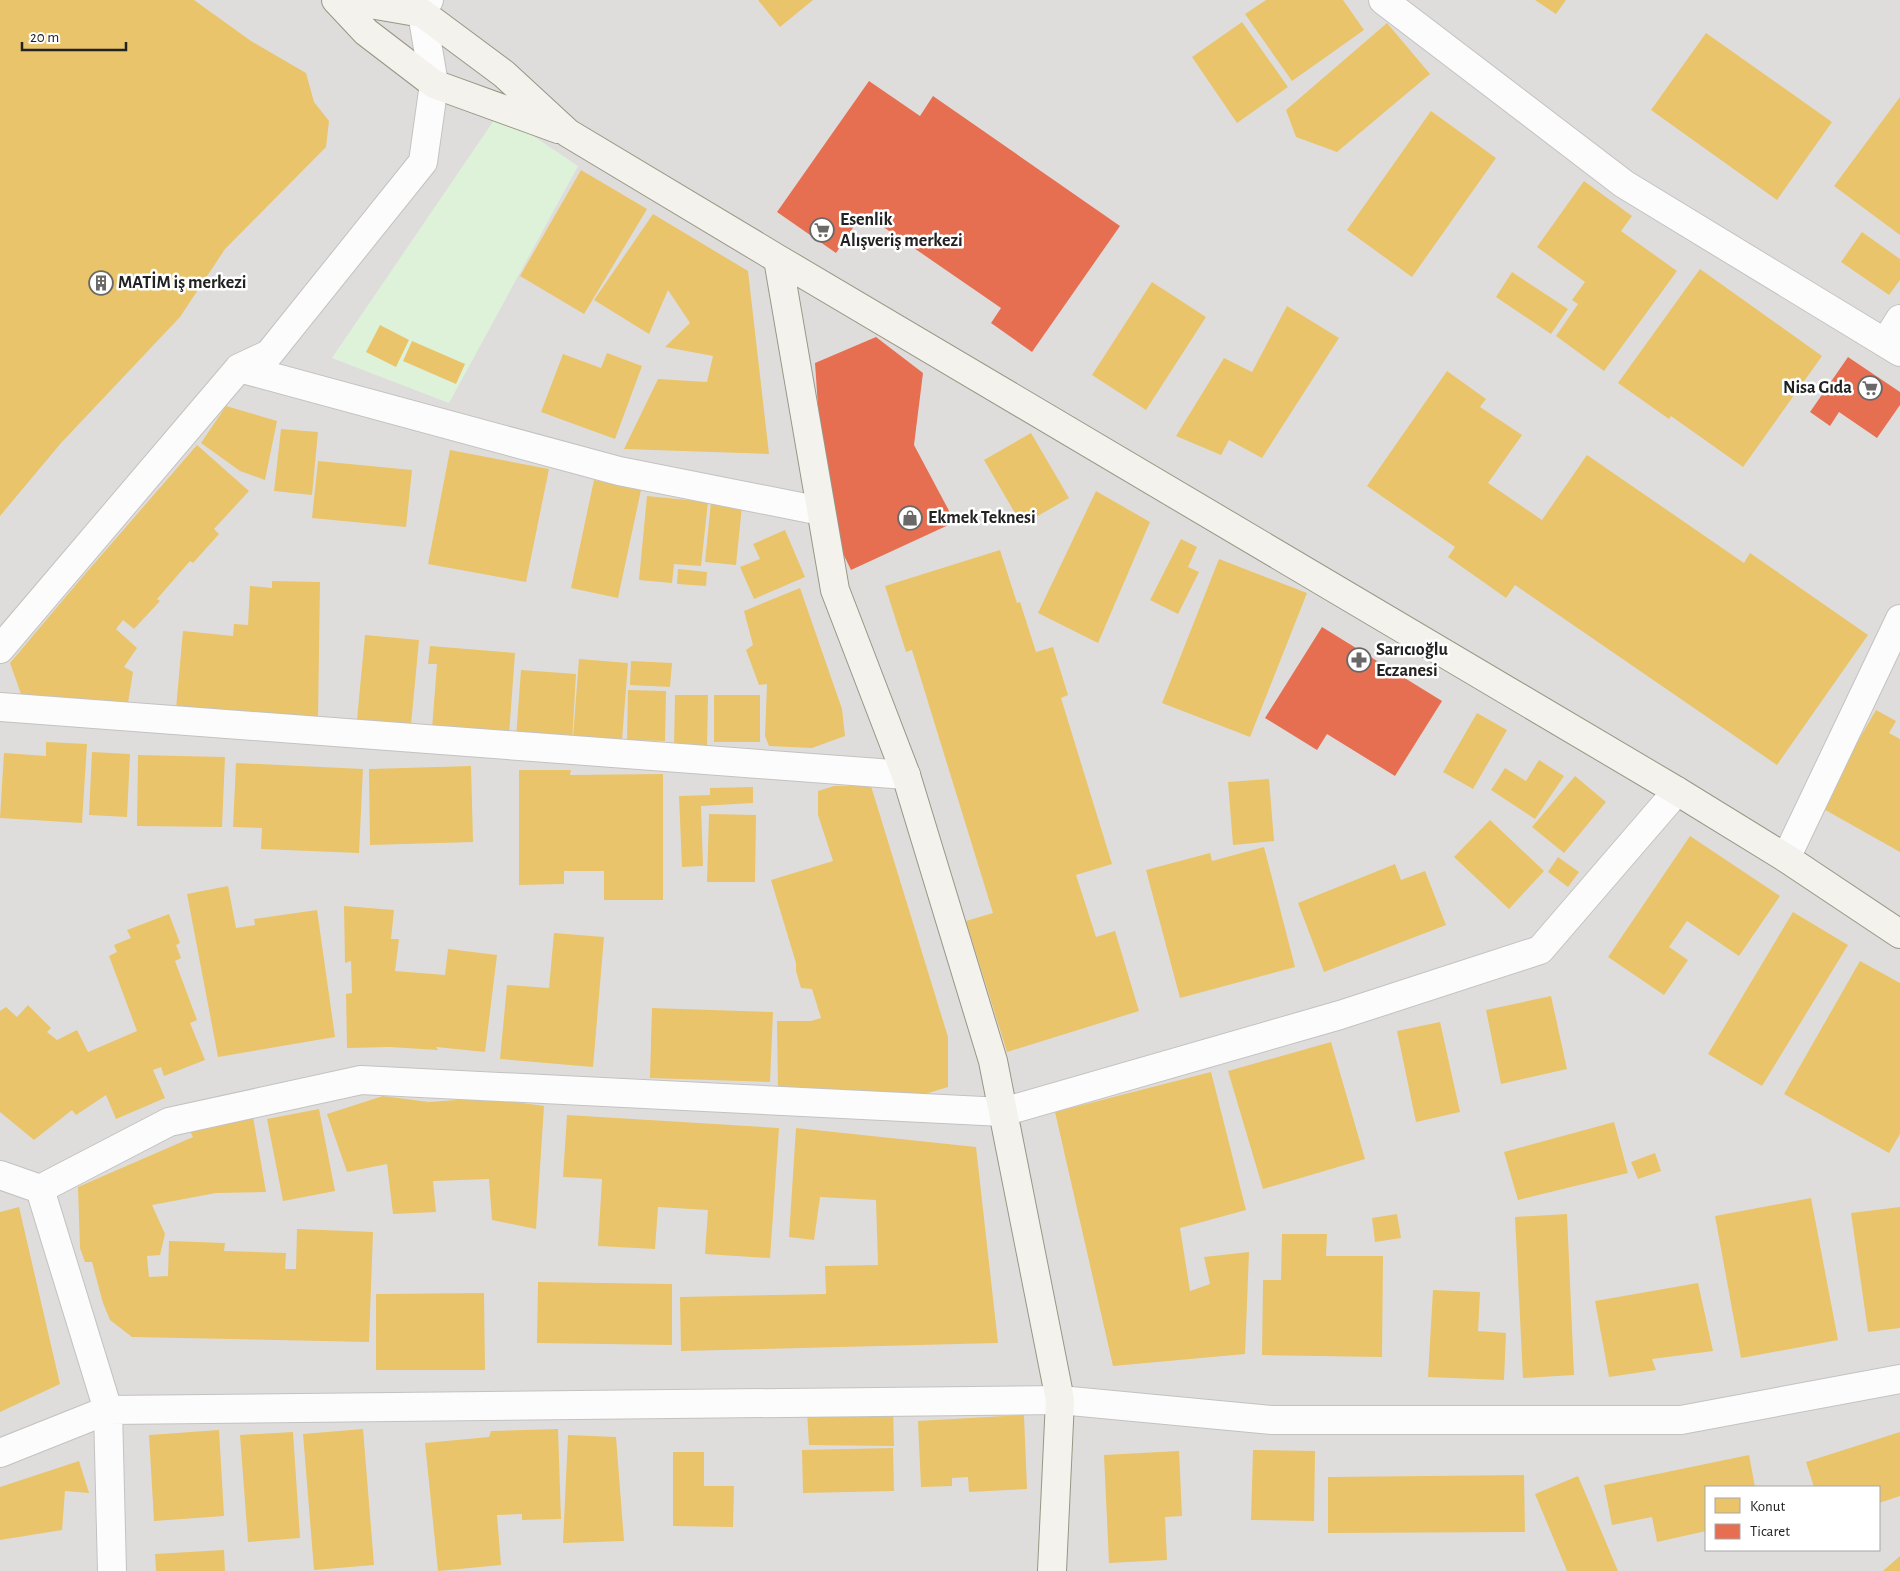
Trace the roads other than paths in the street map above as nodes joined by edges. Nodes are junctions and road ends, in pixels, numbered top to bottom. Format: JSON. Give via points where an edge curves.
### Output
{"nodes":[{"id":1,"x":336,"y":0,"type":"edge"},
{"id":2,"x":347,"y":0,"type":"edge"},
{"id":3,"x":1383,"y":0,"type":"edge"},
{"id":4,"x":425,"y":7,"type":"edge"},
{"id":5,"x":434,"y":84,"type":"junction"},
{"id":6,"x":568,"y":133,"type":"junction"},
{"id":7,"x":778,"y":259,"type":"junction"},
{"id":8,"x":1900,"y":319,"type":"edge"},
{"id":9,"x":1893,"y":347,"type":"edge"},
{"id":10,"x":239,"y":368,"type":"junction"},
{"id":11,"x":821,"y":511,"type":"junction"},
{"id":12,"x":1900,"y":619,"type":"edge"},
{"id":13,"x":0,"y":649,"type":"edge"},
{"id":14,"x":0,"y":707,"type":"edge"},
{"id":15,"x":906,"y":775,"type":"junction"},
{"id":16,"x":1677,"y":791,"type":"junction"},
{"id":17,"x":1786,"y":858,"type":"junction"},
{"id":18,"x":1900,"y":934,"type":"edge"},
{"id":19,"x":1003,"y":1112,"type":"junction"},
{"id":20,"x":0,"y":1175,"type":"edge"},
{"id":21,"x":40,"y":1189,"type":"junction"},
{"id":22,"x":1900,"y":1380,"type":"edge"},
{"id":23,"x":1060,"y":1400,"type":"junction"},
{"id":24,"x":108,"y":1410,"type":"junction"},
{"id":25,"x":0,"y":1452,"type":"edge"},
{"id":26,"x":112,"y":1571,"type":"edge"},
{"id":27,"x":1052,"y":1571,"type":"edge"}],
"edges":[{"from":1,"to":5,"type":"main road","via":[[366,32]]},
{"from":2,"to":4,"type":"main road"},
{"from":3,"to":9,"type":"street","via":[[1624,184]]},
{"from":4,"to":5,"type":"street"},
{"from":4,"to":6,"type":"main road"},
{"from":5,"to":6,"type":"main road"},
{"from":5,"to":10,"type":"street","via":[[423,162],[269,354]]},
{"from":6,"to":7,"type":"main road"},
{"from":7,"to":11,"type":"main road"},
{"from":7,"to":16,"type":"main road"},
{"from":8,"to":9,"type":"street"},
{"from":10,"to":11,"type":"street","via":[[618,471]]},
{"from":10,"to":13,"type":"street"},
{"from":11,"to":15,"type":"main road","via":[[835,590]]},
{"from":12,"to":17,"type":"street"},
{"from":14,"to":15,"type":"street"},
{"from":15,"to":19,"type":"main road","via":[[993,1061]]},
{"from":16,"to":17,"type":"main road"},
{"from":16,"to":19,"type":"street","via":[[1540,950],[1340,1015]]},
{"from":17,"to":18,"type":"main road"},
{"from":19,"to":21,"type":"street","via":[[361,1080],[169,1122]]},
{"from":19,"to":23,"type":"main road"},
{"from":20,"to":21,"type":"street"},
{"from":21,"to":24,"type":"street"},
{"from":22,"to":23,"type":"street","via":[[1681,1420],[1272,1420]]},
{"from":23,"to":24,"type":"street"},
{"from":23,"to":27,"type":"main road"},
{"from":24,"to":25,"type":"street"},
{"from":24,"to":26,"type":"street"}]}
